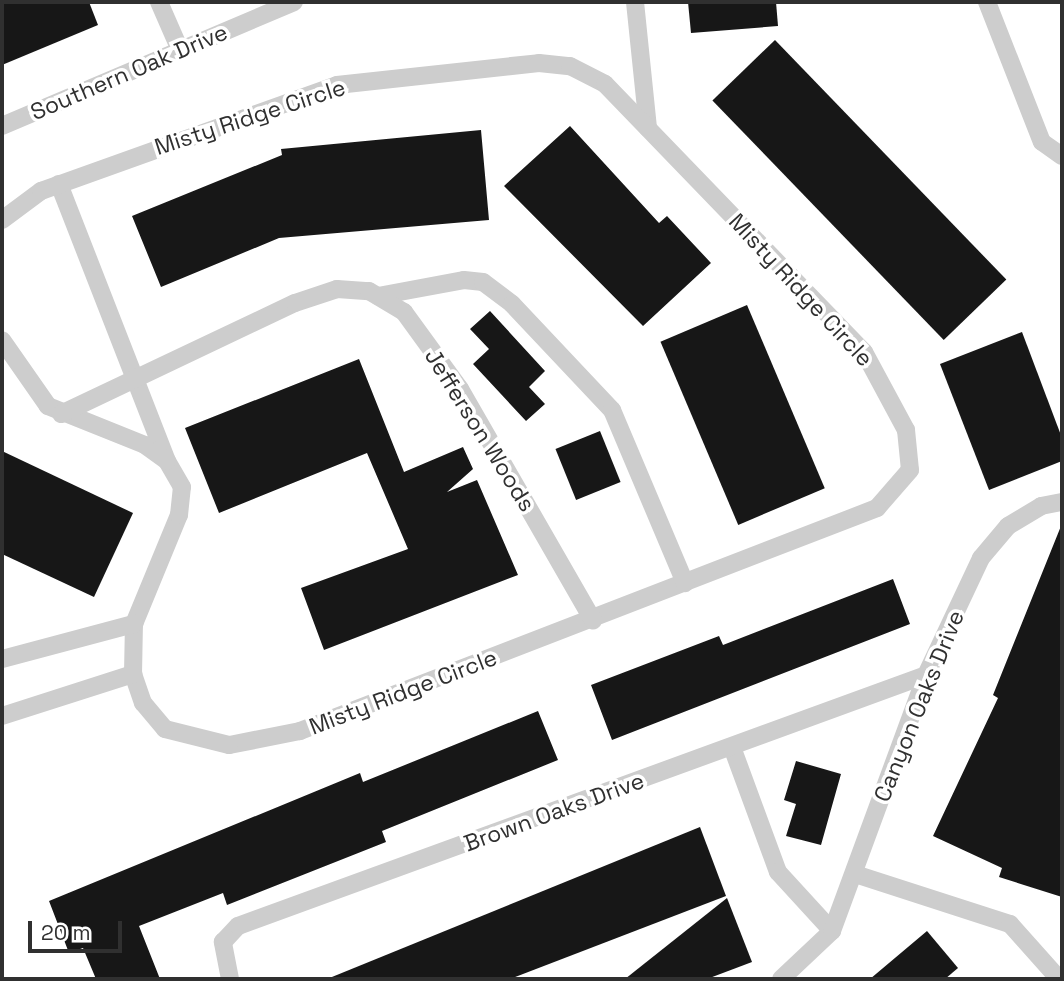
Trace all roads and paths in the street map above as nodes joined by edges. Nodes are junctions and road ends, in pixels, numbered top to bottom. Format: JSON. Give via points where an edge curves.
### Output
{"nodes":[{"id":1,"x":159,"y":2,"type":"edge"},
{"id":2,"x":294,"y":2,"type":"edge"},
{"id":3,"x":635,"y":2,"type":"edge"},
{"id":4,"x":987,"y":2,"type":"edge"},
{"id":5,"x":180,"y":50,"type":"junction"},
{"id":6,"x":2,"y":126,"type":"edge"},
{"id":7,"x":648,"y":128,"type":"junction"},
{"id":8,"x":1062,"y":156,"type":"edge"},
{"id":9,"x":59,"y":184,"type":"junction"},
{"id":10,"x":2,"y":220,"type":"edge"},
{"id":11,"x":378,"y":296,"type":"junction"},
{"id":12,"x":2,"y":341,"type":"edge"},
{"id":13,"x":131,"y":381,"type":"junction"},
{"id":14,"x":61,"y":414,"type":"junction"},
{"id":15,"x":167,"y":461,"type":"junction"},
{"id":16,"x":1062,"y":502,"type":"edge"},
{"id":17,"x":685,"y":583,"type":"junction"},
{"id":18,"x":593,"y":620,"type":"junction"},
{"id":19,"x":134,"y":624,"type":"junction"},
{"id":20,"x":2,"y":659,"type":"edge"},
{"id":21,"x":133,"y":674,"type":"junction"},
{"id":22,"x":926,"y":675,"type":"junction"},
{"id":23,"x":2,"y":716,"type":"edge"},
{"id":24,"x":732,"y":747,"type":"junction"},
{"id":25,"x":855,"y":874,"type":"junction"},
{"id":26,"x":832,"y":931,"type":"junction"},
{"id":27,"x":230,"y":979,"type":"edge"},
{"id":28,"x":780,"y":979,"type":"edge"},
{"id":29,"x":1059,"y":979,"type":"edge"}],
"edges":[{"from":1,"to":5,"type":"lane"},
{"from":2,"to":5,"type":"lane","name":"Southern Oak Drive"},
{"from":3,"to":7,"type":"lane"},
{"from":4,"to":8,"type":"lane","via":[[1042,142]]},
{"from":5,"to":6,"type":"lane","name":"Southern Oak Drive"},
{"from":7,"to":9,"type":"lane","name":"Misty Ridge Circle","via":[[592,75],[539,63],[337,85]]},
{"from":7,"to":17,"type":"lane","name":"Misty Ridge Circle","via":[[864,352],[906,429],[910,470],[877,508]]},
{"from":9,"to":10,"type":"lane","name":"Misty Ridge Circle"},
{"from":9,"to":13,"type":"lane","name":"Misty Ridge Circle"},
{"from":11,"to":13,"type":"lane","name":"Jefferson Woods","via":[[337,289],[295,303]]},
{"from":11,"to":17,"type":"lane","via":[[464,281],[483,282],[512,304],[612,410]]},
{"from":11,"to":18,"type":"lane","name":"Jefferson Woods","via":[[404,312],[460,389]]},
{"from":12,"to":14,"type":"lane","via":[[26,379]]},
{"from":13,"to":14,"type":"lane","name":"Jefferson Woods"},
{"from":13,"to":15,"type":"lane","name":"Misty Ridge Circle"},
{"from":14,"to":15,"type":"lane","via":[[145,445]]},
{"from":15,"to":19,"type":"lane","name":"Misty Ridge Circle","via":[[182,487],[180,515]]},
{"from":16,"to":22,"type":"lane","name":"Canyon Oaks Drive","via":[[1041,506],[1008,526],[981,558]]},
{"from":17,"to":18,"type":"lane","name":"Misty Ridge Circle"},
{"from":18,"to":21,"type":"lane","name":"Misty Ridge Circle","via":[[300,731],[229,745],[165,729],[143,703]]},
{"from":19,"to":20,"type":"lane"},
{"from":19,"to":21,"type":"lane","name":"Misty Ridge Circle"},
{"from":21,"to":23,"type":"lane"},
{"from":22,"to":24,"type":"lane","name":"Brown Oaks Drive"},
{"from":22,"to":25,"type":"lane","name":"Canyon Oaks Drive"},
{"from":24,"to":26,"type":"lane","via":[[778,872]]},
{"from":24,"to":27,"type":"lane","name":"Brown Oaks Drive","via":[[238,926],[223,942]]},
{"from":25,"to":26,"type":"lane","name":"Canyon Oaks Drive"},
{"from":25,"to":29,"type":"lane","via":[[1010,924]]},
{"from":26,"to":28,"type":"lane","name":"Canyon Oaks Drive"}]}
